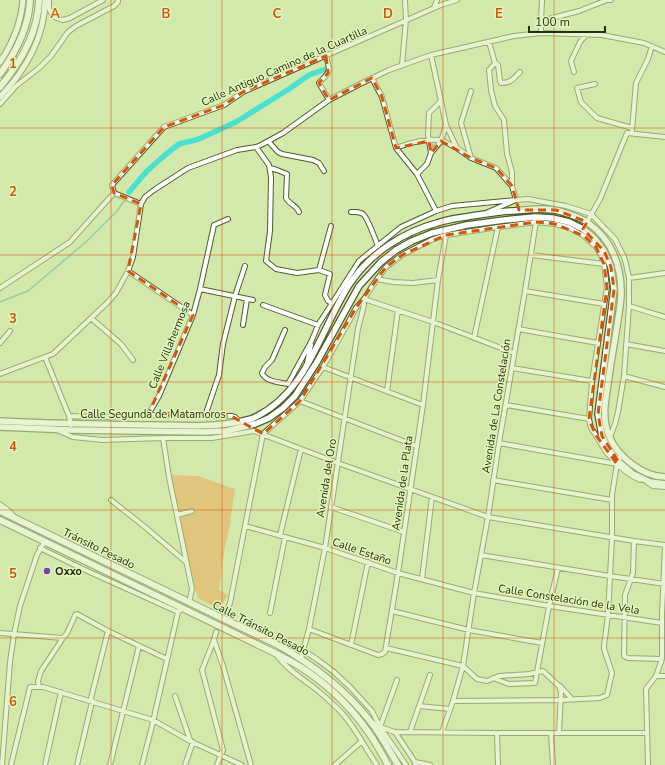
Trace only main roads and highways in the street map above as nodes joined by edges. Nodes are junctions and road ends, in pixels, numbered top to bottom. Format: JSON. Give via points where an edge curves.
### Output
{"nodes":[{"id":1,"x":30,"y":0,"type":"edge"},
{"id":2,"x":38,"y":0,"type":"edge"},
{"id":3,"x":0,"y":74,"type":"edge"},
{"id":4,"x":0,"y":87,"type":"edge"},
{"id":5,"x":0,"y":421,"type":"edge"},
{"id":6,"x":0,"y":428,"type":"edge"},
{"id":7,"x":665,"y":477,"type":"edge"},
{"id":8,"x":665,"y":486,"type":"edge"},
{"id":9,"x":0,"y":511,"type":"edge"},
{"id":10,"x":0,"y":520,"type":"edge"},
{"id":11,"x":189,"y":603,"type":"joint"},
{"id":12,"x":183,"y":608,"type":"joint"},
{"id":13,"x":388,"y":765,"type":"edge"},
{"id":14,"x":398,"y":765,"type":"edge"}],
"edges":[{"from":1,"to":3,"type":"main road","via":[[28,18],[21,39]]},
{"from":2,"to":4,"type":"main road","via":[[35,25],[26,50]]},
{"from":5,"to":7,"type":"main road","name":"Calle Segunda de Matamoros","via":[[201,426],[230,424],[250,419],[275,404],[292,388],[350,284],[376,255],[401,237],[436,223],[486,213],[556,210],[587,222],[600,232],[614,254],[618,264],[621,297],[605,405],[606,428],[613,445],[621,455],[636,467]]},
{"from":6,"to":8,"type":"main road","name":"Calle Segunda de Matamoros","via":[[203,432],[226,431],[255,424],[269,418],[295,396],[359,286],[396,250],[432,233],[467,225],[535,217],[552,218],[570,222],[594,238],[604,251],[611,267],[614,289],[598,414],[602,436],[618,463],[633,474]]},
{"from":9,"to":11,"type":"main road","name":"Tránsito Pesado"},
{"from":10,"to":12,"type":"main road","name":"Tránsito Pesado"},
{"from":11,"to":14,"type":"main road","name":"Calle Tránsito Pesado","via":[[276,644],[301,658],[330,680],[370,721]]},
{"from":12,"to":13,"type":"main road","name":"Calle Tránsito Pesado","via":[[273,652],[309,673],[357,717]]}]}
